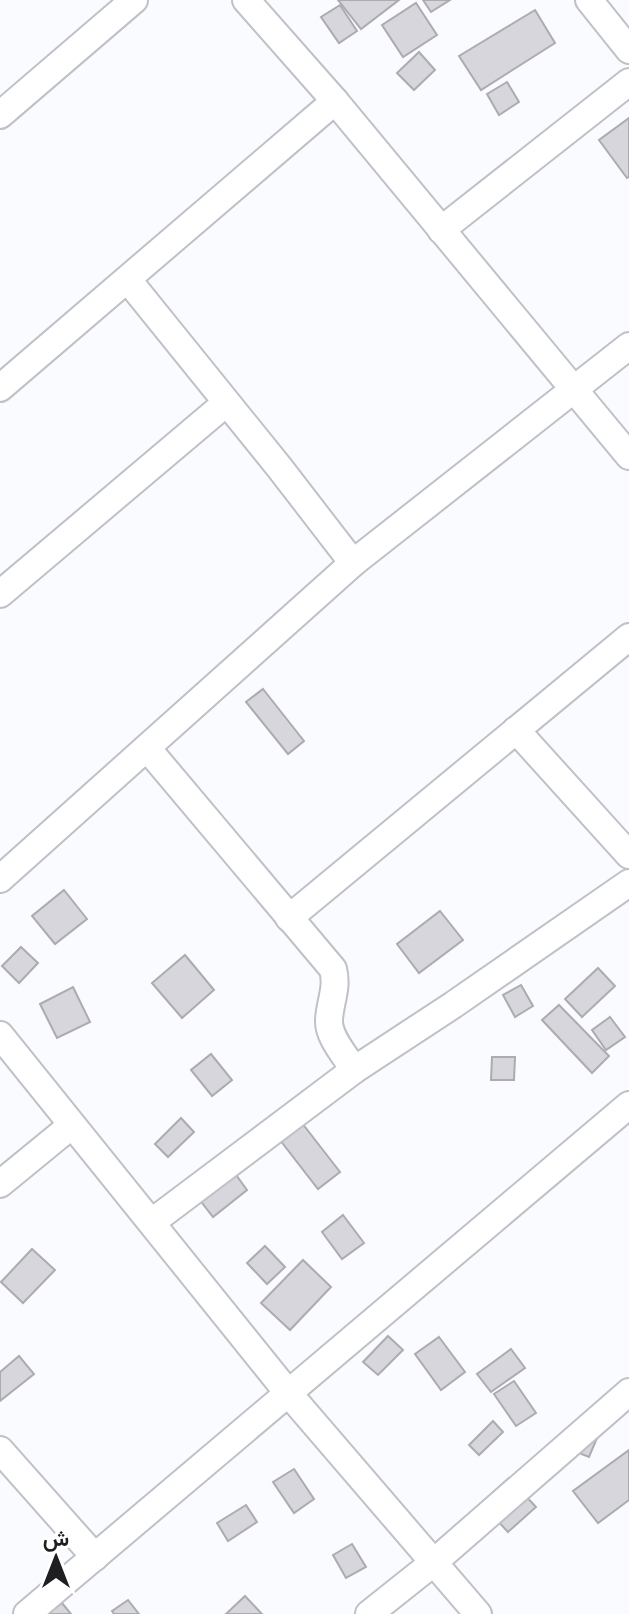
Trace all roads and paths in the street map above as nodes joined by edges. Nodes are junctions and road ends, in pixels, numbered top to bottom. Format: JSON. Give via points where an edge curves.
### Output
{"nodes":[{"id":1,"x":134,"y":0,"type":"edge"},
{"id":2,"x":246,"y":0,"type":"edge"},
{"id":3,"x":589,"y":0,"type":"edge"},
{"id":4,"x":629,"y":50,"type":"edge"},
{"id":5,"x":629,"y":82,"type":"edge"},
{"id":6,"x":335,"y":101,"type":"junction"},
{"id":7,"x":0,"y":115,"type":"edge"},
{"id":8,"x":441,"y":230,"type":"junction"},
{"id":9,"x":128,"y":280,"type":"junction"},
{"id":10,"x":629,"y":346,"type":"edge"},
{"id":11,"x":0,"y":388,"type":"edge"},
{"id":12,"x":575,"y":390,"type":"junction"},
{"id":13,"x":226,"y":403,"type":"junction"},
{"id":14,"x":629,"y":456,"type":"edge"},
{"id":15,"x":353,"y":563,"type":"junction"},
{"id":16,"x":0,"y":594,"type":"edge"},
{"id":17,"x":629,"y":637,"type":"edge"},
{"id":18,"x":516,"y":730,"type":"junction"},
{"id":19,"x":147,"y":748,"type":"junction"},
{"id":20,"x":629,"y":855,"type":"edge"},
{"id":21,"x":0,"y":879,"type":"edge"},
{"id":22,"x":629,"y":883,"type":"edge"},
{"id":23,"x":289,"y":918,"type":"junction"},
{"id":24,"x":0,"y":1035,"type":"edge"},
{"id":25,"x":354,"y":1070,"type":"junction"},
{"id":26,"x":629,"y":1105,"type":"edge"},
{"id":27,"x":72,"y":1125,"type":"junction"},
{"id":28,"x":0,"y":1184,"type":"edge"},
{"id":29,"x":152,"y":1222,"type":"junction"},
{"id":30,"x":629,"y":1392,"type":"edge"},
{"id":31,"x":289,"y":1394,"type":"junction"},
{"id":32,"x":0,"y":1450,"type":"edge"},
{"id":33,"x":95,"y":1557,"type":"junction"},
{"id":34,"x":433,"y":1563,"type":"junction"},
{"id":35,"x":27,"y":1614,"type":"edge"},
{"id":36,"x":369,"y":1614,"type":"edge"},
{"id":37,"x":478,"y":1614,"type":"edge"}],
"edges":[{"from":1,"to":7,"type":"street"},
{"from":2,"to":6,"type":"street"},
{"from":3,"to":4,"type":"street"},
{"from":5,"to":8,"type":"street"},
{"from":6,"to":8,"type":"street"},
{"from":6,"to":9,"type":"street"},
{"from":8,"to":12,"type":"street"},
{"from":9,"to":11,"type":"street"},
{"from":9,"to":13,"type":"street"},
{"from":10,"to":12,"type":"street"},
{"from":12,"to":14,"type":"street"},
{"from":12,"to":15,"type":"street"},
{"from":13,"to":15,"type":"street"},
{"from":13,"to":16,"type":"street"},
{"from":15,"to":19,"type":"street"},
{"from":17,"to":18,"type":"street"},
{"from":18,"to":20,"type":"street"},
{"from":18,"to":23,"type":"street"},
{"from":19,"to":21,"type":"street"},
{"from":19,"to":23,"type":"street"},
{"from":22,"to":25,"type":"street"},
{"from":23,"to":25,"type":"street","via":[[333,969],[330,1031]]},
{"from":24,"to":27,"type":"street"},
{"from":25,"to":29,"type":"street"},
{"from":26,"to":31,"type":"street"},
{"from":27,"to":28,"type":"street"},
{"from":27,"to":29,"type":"street"},
{"from":29,"to":31,"type":"street"},
{"from":30,"to":34,"type":"street"},
{"from":31,"to":33,"type":"street"},
{"from":31,"to":34,"type":"street"},
{"from":32,"to":33,"type":"street"},
{"from":33,"to":35,"type":"street"},
{"from":34,"to":36,"type":"street"},
{"from":34,"to":37,"type":"street"}]}
